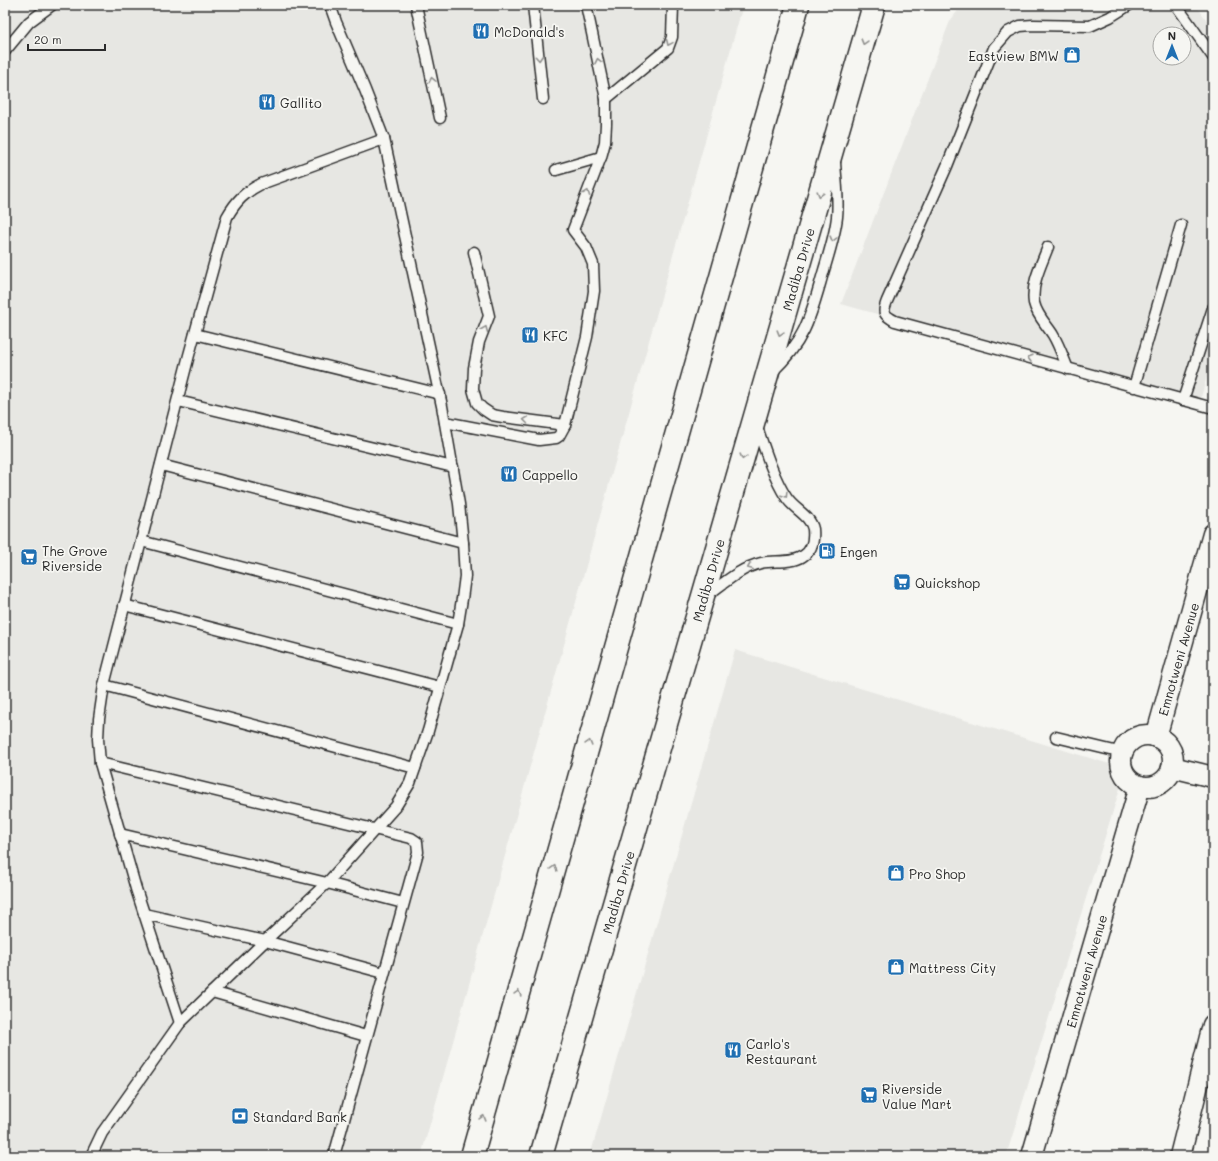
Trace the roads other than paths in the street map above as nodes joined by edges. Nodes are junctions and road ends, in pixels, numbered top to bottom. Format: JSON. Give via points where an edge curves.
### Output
{"nodes":[{"id":1,"x":52,"y":5,"type":"edge"},
{"id":2,"x":330,"y":5,"type":"edge"},
{"id":3,"x":416,"y":5,"type":"edge"},
{"id":4,"x":533,"y":5,"type":"edge"},
{"id":5,"x":586,"y":5,"type":"edge"},
{"id":6,"x":673,"y":5,"type":"edge"},
{"id":7,"x":874,"y":5,"type":"edge"},
{"id":8,"x":1129,"y":5,"type":"edge"},
{"id":9,"x":1176,"y":5,"type":"edge"},
{"id":10,"x":798,"y":6,"type":"edge"},
{"id":11,"x":5,"y":51,"type":"edge"},
{"id":12,"x":1213,"y":57,"type":"edge"},
{"id":13,"x":543,"y":99,"type":"dead end"},
{"id":14,"x":606,"y":99,"type":"junction"},
{"id":15,"x":440,"y":118,"type":"dead end"},
{"id":16,"x":384,"y":139,"type":"junction"},
{"id":17,"x":601,"y":157,"type":"junction"},
{"id":18,"x":556,"y":170,"type":"dead end"},
{"id":19,"x":1181,"y":226,"type":"dead end"},
{"id":20,"x":1048,"y":247,"type":"dead end"},
{"id":21,"x":474,"y":252,"type":"dead end"},
{"id":22,"x":1213,"y":308,"type":"edge"},
{"id":23,"x":195,"y":334,"type":"junction"},
{"id":24,"x":1068,"y":369,"type":"junction"},
{"id":25,"x":1134,"y":387,"type":"junction"},
{"id":26,"x":440,"y":394,"type":"junction"},
{"id":27,"x":1183,"y":400,"type":"junction"},
{"id":28,"x":178,"y":401,"type":"junction"},
{"id":29,"x":1213,"y":408,"type":"edge"},
{"id":30,"x":754,"y":420,"type":"junction"},
{"id":31,"x":445,"y":422,"type":"junction"},
{"id":32,"x":565,"y":425,"type":"junction"},
{"id":33,"x":161,"y":465,"type":"junction"},
{"id":34,"x":453,"y":467,"type":"junction"},
{"id":35,"x":1213,"y":534,"type":"edge"},
{"id":36,"x":141,"y":541,"type":"junction"},
{"id":37,"x":463,"y":543,"type":"junction"},
{"id":38,"x":703,"y":598,"type":"junction"},
{"id":39,"x":124,"y":605,"type":"junction"},
{"id":40,"x":458,"y":624,"type":"junction"},
{"id":41,"x":104,"y":686,"type":"junction"},
{"id":42,"x":440,"y":687,"type":"junction"},
{"id":43,"x":1056,"y":737,"type":"dead end"},
{"id":44,"x":1156,"y":737,"type":"junction"},
{"id":45,"x":1123,"y":753,"type":"junction"},
{"id":46,"x":100,"y":764,"type":"junction"},
{"id":47,"x":1172,"y":767,"type":"junction"},
{"id":48,"x":415,"y":768,"type":"junction"},
{"id":49,"x":1213,"y":777,"type":"edge"},
{"id":50,"x":1140,"y":786,"type":"junction"},
{"id":51,"x":377,"y":829,"type":"junction"},
{"id":52,"x":120,"y":834,"type":"junction"},
{"id":53,"x":326,"y":883,"type":"junction"},
{"id":54,"x":403,"y":903,"type":"junction"},
{"id":55,"x":144,"y":914,"type":"junction"},
{"id":56,"x":264,"y":941,"type":"junction"},
{"id":57,"x":384,"y":973,"type":"junction"},
{"id":58,"x":212,"y":992,"type":"junction"},
{"id":59,"x":180,"y":1023,"type":"junction"},
{"id":60,"x":1213,"y":1025,"type":"edge"},
{"id":61,"x":366,"y":1036,"type":"junction"},
{"id":62,"x":91,"y":1156,"type":"edge"},
{"id":63,"x":334,"y":1156,"type":"edge"},
{"id":64,"x":472,"y":1156,"type":"edge"},
{"id":65,"x":541,"y":1156,"type":"edge"},
{"id":66,"x":1032,"y":1156,"type":"edge"},
{"id":67,"x":1180,"y":1156,"type":"edge"}],
"edges":[{"from":1,"to":11,"type":"lane","via":[[29,22]]},
{"from":2,"to":16,"type":"lane"},
{"from":15,"to":3,"type":"lane","one_way":true},
{"from":4,"to":13,"type":"lane","one_way":true},
{"from":14,"to":5,"type":"lane","one_way":true},
{"from":6,"to":14,"type":"lane","one_way":true,"via":[[672,37],[668,48]]},
{"from":7,"to":30,"type":"main road","name":"Madiba Drive","one_way":true},
{"from":24,"to":8,"type":"lane","one_way":true,"via":[[896,321],[888,318],[884,309],[947,166],[994,48],[1001,39],[1020,26],[1033,24],[1090,26]]},
{"from":9,"to":12,"type":"lane"},
{"from":64,"to":10,"type":"main road","one_way":true},
{"from":14,"to":17,"type":"lane","via":[[605,142]]},
{"from":16,"to":23,"type":"lane","via":[[262,184],[251,189],[234,204],[227,217]]},
{"from":16,"to":26,"type":"lane"},
{"from":17,"to":18,"type":"lane"},
{"from":32,"to":17,"type":"lane","one_way":true,"via":[[587,337],[594,291],[593,264],[586,247],[573,230]]},
{"from":19,"to":25,"type":"lane"},
{"from":20,"to":24,"type":"lane","via":[[1035,282],[1034,304],[1058,343]]},
{"from":32,"to":21,"type":"lane","one_way":true,"via":[[492,415],[477,403],[473,389],[474,368],[479,342],[489,316]]},
{"from":22,"to":27,"type":"lane"},
{"from":23,"to":26,"type":"lane"},
{"from":23,"to":28,"type":"lane"},
{"from":24,"to":25,"type":"lane"},
{"from":25,"to":27,"type":"lane"},
{"from":26,"to":31,"type":"lane"},
{"from":27,"to":29,"type":"lane"},
{"from":28,"to":33,"type":"lane"},
{"from":28,"to":34,"type":"lane"},
{"from":30,"to":38,"type":"main road","name":"Madiba Drive","one_way":true},
{"from":30,"to":38,"type":"lane","one_way":true,"via":[[786,499],[810,521],[813,529],[812,544],[803,557],[748,567]]},
{"from":31,"to":32,"type":"lane","via":[[539,440],[556,438]]},
{"from":31,"to":34,"type":"lane"},
{"from":33,"to":36,"type":"lane"},
{"from":33,"to":37,"type":"lane"},
{"from":34,"to":37,"type":"lane"},
{"from":35,"to":44,"type":"street","name":"Emnotweni Avenue"},
{"from":36,"to":39,"type":"lane"},
{"from":36,"to":40,"type":"lane"},
{"from":37,"to":40,"type":"lane","via":[[465,576]]},
{"from":38,"to":65,"type":"main road","name":"Madiba Drive"},
{"from":39,"to":41,"type":"lane"},
{"from":39,"to":42,"type":"lane"},
{"from":40,"to":42,"type":"lane"},
{"from":41,"to":46,"type":"lane","via":[[99,719]]},
{"from":41,"to":48,"type":"lane"},
{"from":42,"to":48,"type":"lane"},
{"from":43,"to":45,"type":"lane"},
{"from":44,"to":45,"type":"street","via":[[1140,736],[1126,746]]},
{"from":44,"to":47,"type":"street","via":[[1172,752]]},
{"from":45,"to":50,"type":"street","via":[[1121,761],[1126,777]]},
{"from":46,"to":51,"type":"lane"},
{"from":46,"to":52,"type":"lane"},
{"from":47,"to":49,"type":"street"},
{"from":47,"to":50,"type":"street","via":[[1166,779],[1160,783],[1147,787]]},
{"from":48,"to":51,"type":"lane","via":[[410,783],[396,806]]},
{"from":50,"to":66,"type":"street","name":"Emnotweni Avenue"},
{"from":51,"to":53,"type":"lane"},
{"from":51,"to":54,"type":"lane","via":[[417,842],[418,852]]},
{"from":52,"to":53,"type":"lane"},
{"from":52,"to":55,"type":"lane"},
{"from":53,"to":54,"type":"lane"},
{"from":53,"to":56,"type":"lane"},
{"from":54,"to":57,"type":"lane"},
{"from":55,"to":56,"type":"lane"},
{"from":55,"to":59,"type":"lane"},
{"from":56,"to":57,"type":"lane"},
{"from":56,"to":58,"type":"lane"},
{"from":57,"to":61,"type":"lane"},
{"from":58,"to":59,"type":"lane"},
{"from":58,"to":61,"type":"lane"},
{"from":59,"to":62,"type":"lane","via":[[106,1128]]},
{"from":60,"to":67,"type":"street"},
{"from":61,"to":63,"type":"lane"}]}
